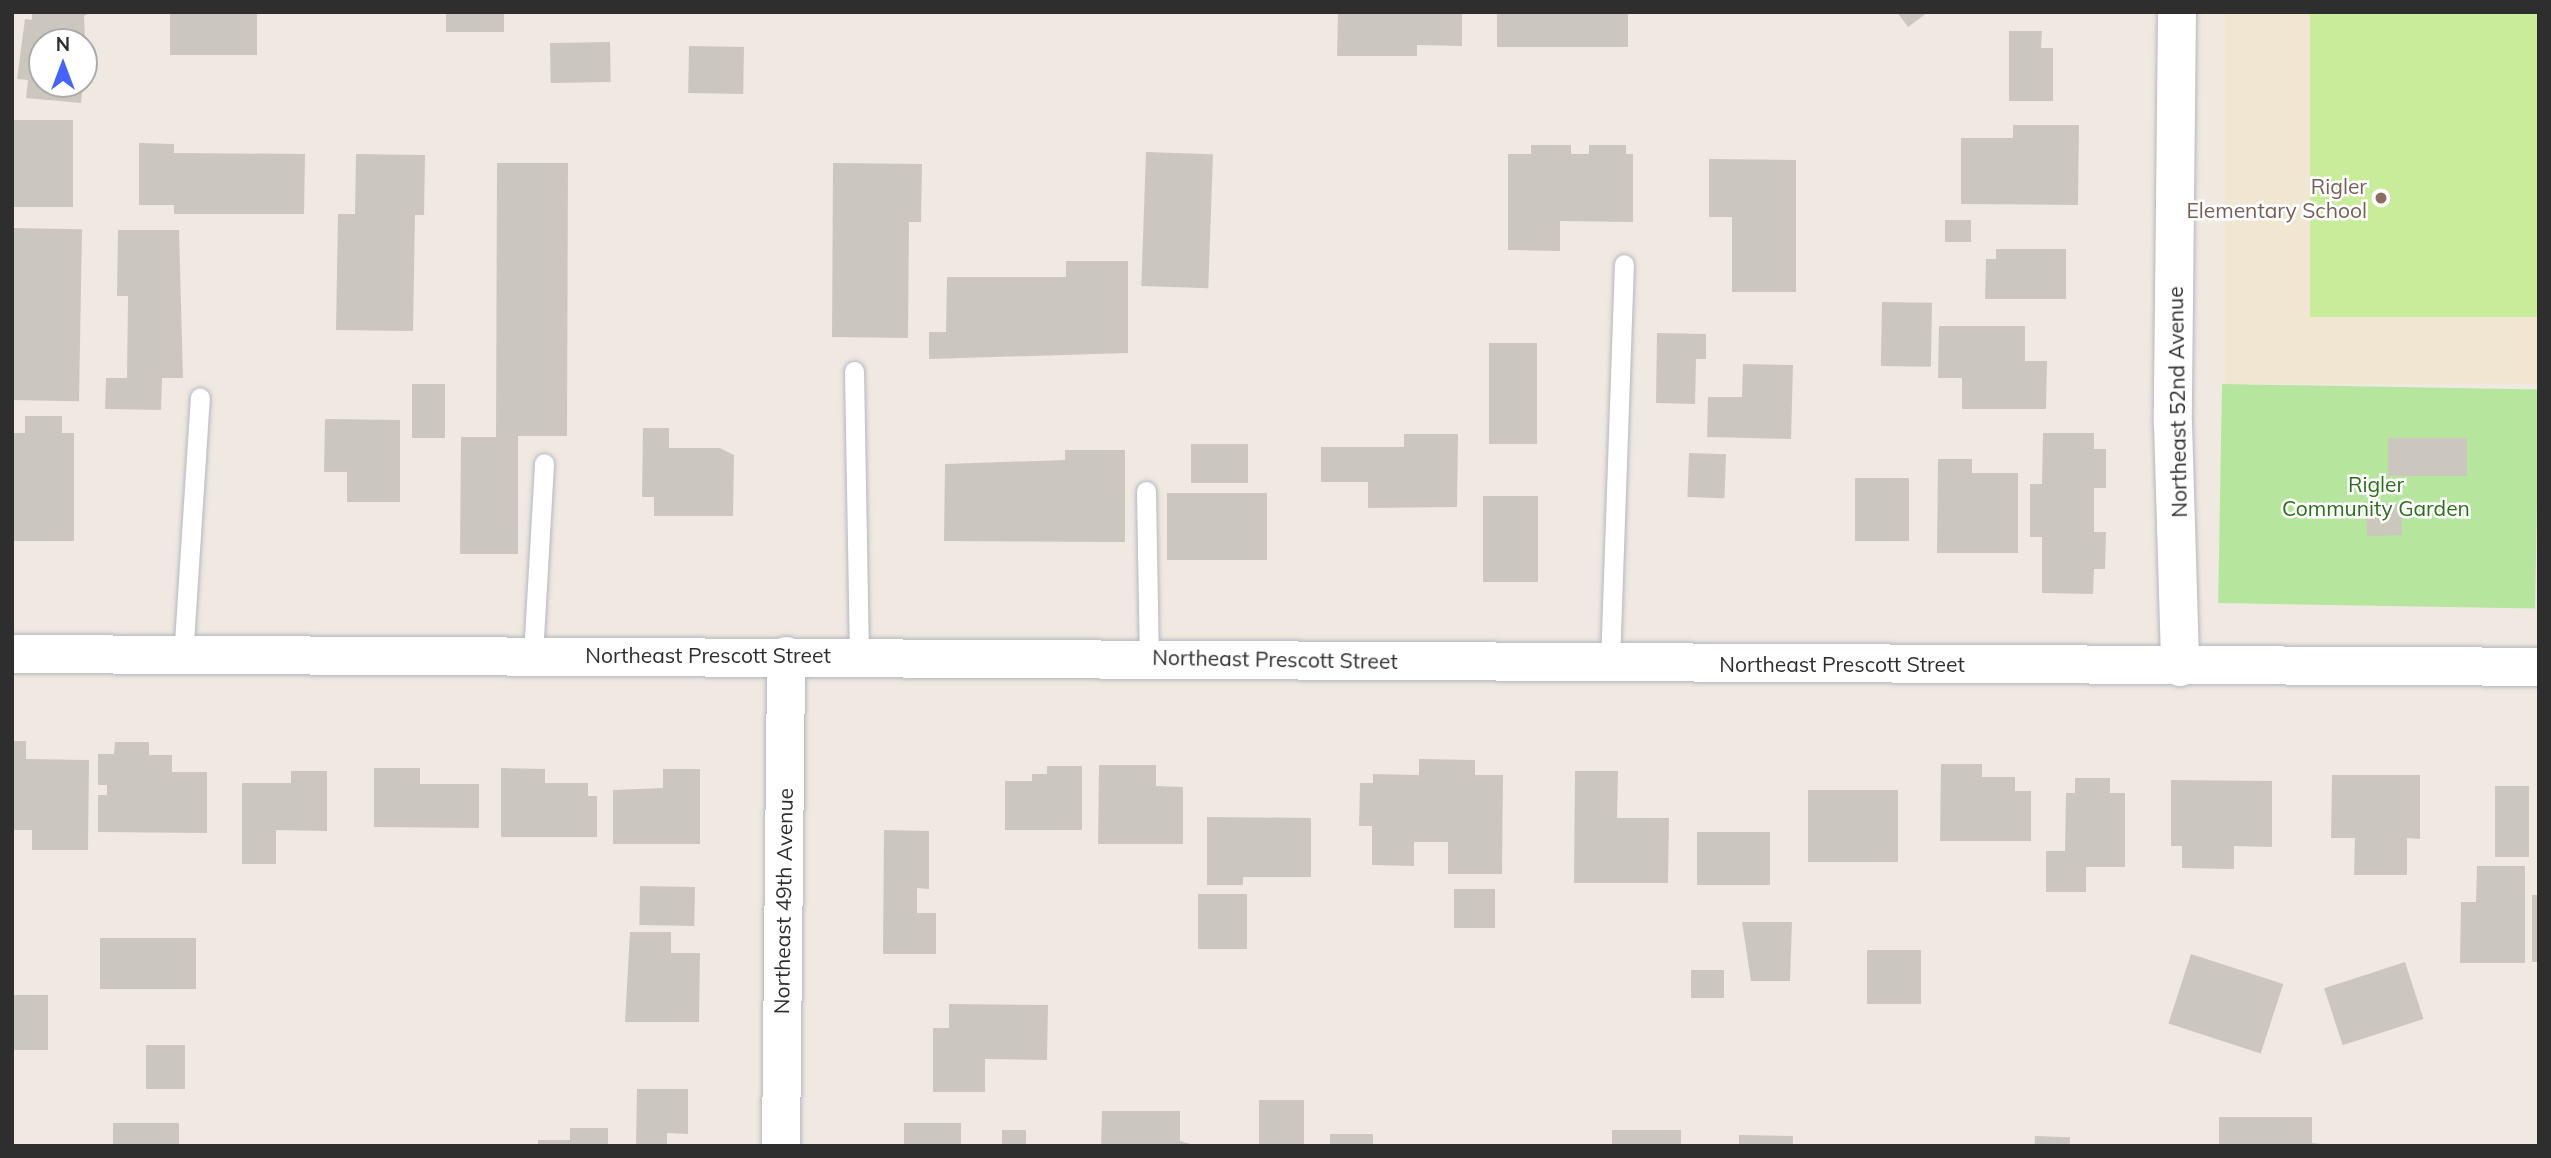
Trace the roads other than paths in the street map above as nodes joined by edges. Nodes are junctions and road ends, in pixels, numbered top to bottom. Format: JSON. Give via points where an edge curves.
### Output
{"nodes":[{"id":1,"x":2177,"y":12,"type":"edge"},
{"id":2,"x":1624,"y":264,"type":"dead end"},
{"id":3,"x":854,"y":371,"type":"dead end"},
{"id":4,"x":200,"y":398,"type":"dead end"},
{"id":5,"x":544,"y":463,"type":"dead end"},
{"id":6,"x":1146,"y":491,"type":"dead end"},
{"id":7,"x":12,"y":654,"type":"edge"},
{"id":8,"x":533,"y":654,"type":"junction"},
{"id":9,"x":786,"y":656,"type":"junction"},
{"id":10,"x":859,"y":656,"type":"junction"},
{"id":11,"x":184,"y":658,"type":"junction"},
{"id":12,"x":1149,"y":658,"type":"junction"},
{"id":13,"x":1610,"y":663,"type":"junction"},
{"id":14,"x":2180,"y":667,"type":"junction"},
{"id":15,"x":2539,"y":667,"type":"edge"},
{"id":16,"x":780,"y":1146,"type":"edge"}],
"edges":[{"from":1,"to":14,"type":"street","name":"Northeast 52nd Avenue","via":[[2173,424]]},
{"from":2,"to":13,"type":"lane"},
{"from":3,"to":10,"type":"lane"},
{"from":4,"to":11,"type":"lane"},
{"from":5,"to":8,"type":"lane"},
{"from":6,"to":12,"type":"lane"},
{"from":7,"to":11,"type":"street","name":"Northeast Prescott Street"},
{"from":8,"to":9,"type":"street","name":"Northeast Prescott Street"},
{"from":8,"to":11,"type":"street","name":"Northeast Prescott Street"},
{"from":9,"to":10,"type":"street","name":"Northeast Prescott Street"},
{"from":9,"to":16,"type":"street","name":"Northeast 49th Avenue"},
{"from":10,"to":12,"type":"street","name":"Northeast Prescott Street"},
{"from":12,"to":13,"type":"street","name":"Northeast Prescott Street"},
{"from":13,"to":14,"type":"street","name":"Northeast Prescott Street"},
{"from":14,"to":15,"type":"street","name":"Northeast Prescott Street"}]}
